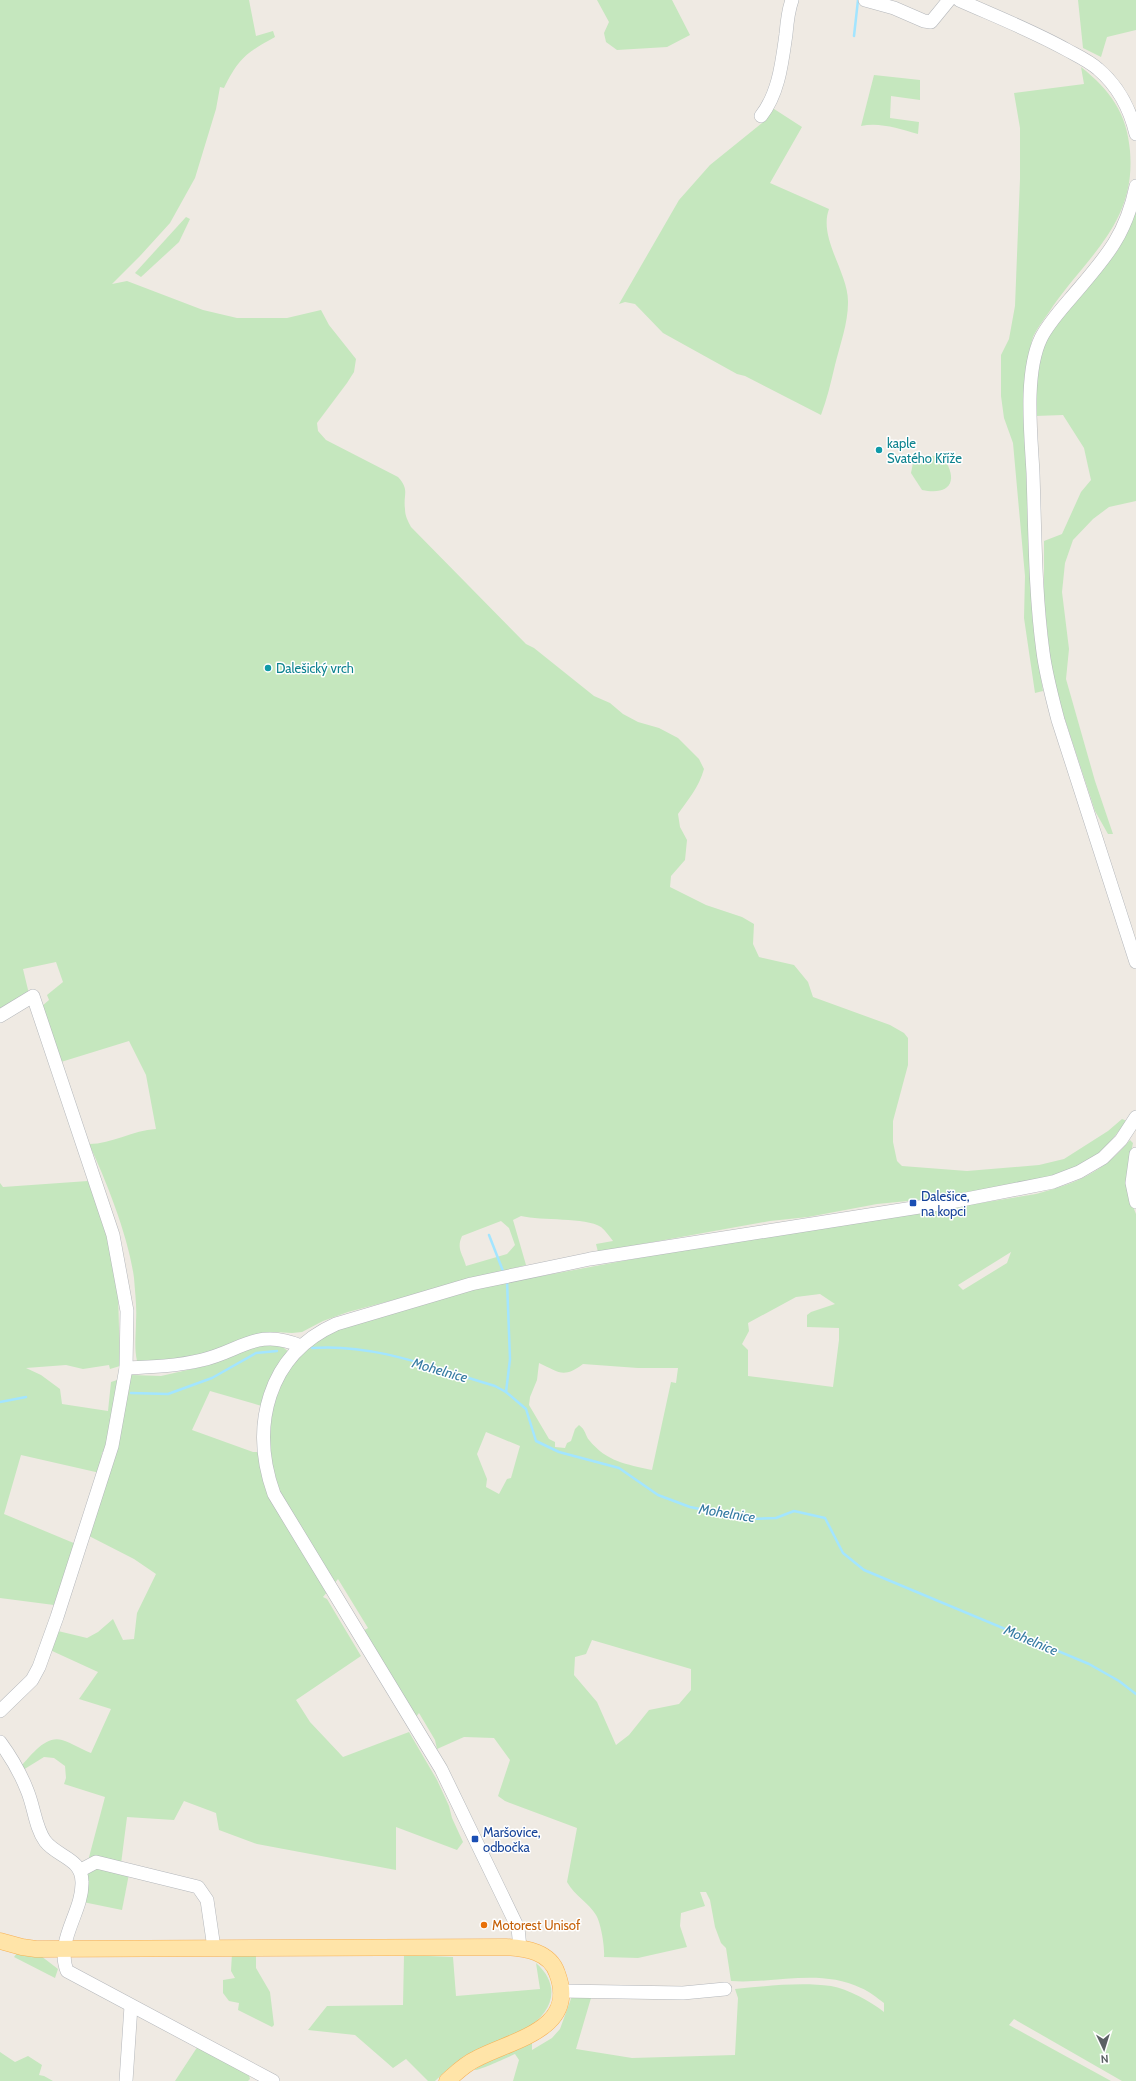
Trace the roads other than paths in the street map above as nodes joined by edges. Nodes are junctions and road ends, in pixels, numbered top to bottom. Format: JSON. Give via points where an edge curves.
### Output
{"nodes":[{"id":1,"x":792,"y":0,"type":"edge"},
{"id":2,"x":865,"y":0,"type":"edge"},
{"id":3,"x":949,"y":0,"type":"edge"},
{"id":4,"x":959,"y":0,"type":"edge"},
{"id":5,"x":761,"y":116,"type":"dead end"},
{"id":6,"x":1136,"y":134,"type":"edge"},
{"id":7,"x":1136,"y":186,"type":"edge"},
{"id":8,"x":1136,"y":962,"type":"edge"},
{"id":9,"x":0,"y":1016,"type":"edge"},
{"id":10,"x":1135,"y":1121,"type":"edge"},
{"id":11,"x":1136,"y":1154,"type":"edge"},
{"id":12,"x":1136,"y":1202,"type":"edge"},
{"id":13,"x":301,"y":1346,"type":"junction"},
{"id":14,"x":126,"y":1368,"type":"junction"},
{"id":15,"x":0,"y":1711,"type":"edge"},
{"id":16,"x":0,"y":1742,"type":"edge"},
{"id":17,"x":81,"y":1870,"type":"junction"},
{"id":18,"x":0,"y":1940,"type":"edge"},
{"id":19,"x":64,"y":1948,"type":"junction"},
{"id":20,"x":214,"y":1948,"type":"junction"},
{"id":21,"x":520,"y":1948,"type":"junction"},
{"id":22,"x":725,"y":1989,"type":"dead end"},
{"id":23,"x":561,"y":1991,"type":"junction"},
{"id":24,"x":131,"y":2006,"type":"junction"},
{"id":25,"x":254,"y":2076,"type":"edge"},
{"id":26,"x":126,"y":2081,"type":"edge"},
{"id":27,"x":273,"y":2081,"type":"edge"},
{"id":28,"x":446,"y":2081,"type":"edge"}],
"edges":[{"from":1,"to":5,"type":"street","via":[[775,91]]},
{"from":2,"to":3,"type":"street","via":[[931,22]]},
{"from":4,"to":6,"type":"street","via":[[1051,41],[1089,62],[1120,94]]},
{"from":7,"to":8,"type":"street","via":[[1132,207],[1112,249],[1049,324],[1040,339],[1034,360],[1031,408],[1038,602],[1047,674],[1058,720]]},
{"from":9,"to":14,"type":"street","via":[[33,996],[113,1235],[127,1311]]},
{"from":10,"to":13,"type":"street","via":[[1103,1158],[1079,1172],[1053,1182],[951,1202],[525,1272],[471,1284],[355,1317],[318,1332]]},
{"from":11,"to":12,"type":"street","via":[[1132,1183]]},
{"from":13,"to":14,"type":"street","via":[[287,1340],[258,1339],[203,1360],[169,1366]]},
{"from":13,"to":21,"type":"street","via":[[281,1372],[265,1415],[264,1453],[272,1488],[282,1509],[441,1769],[518,1928]]},
{"from":14,"to":15,"type":"street","via":[[112,1446],[58,1617],[32,1680]]},
{"from":16,"to":17,"type":"street","via":[[28,1790],[41,1835],[51,1848],[72,1860]]},
{"from":17,"to":19,"type":"street","via":[[80,1898]]},
{"from":17,"to":20,"type":"street","via":[[96,1862],[198,1887],[207,1900]]},
{"from":18,"to":19,"type":"main road","via":[[22,1947]]},
{"from":19,"to":20,"type":"main road"},
{"from":19,"to":24,"type":"street","via":[[67,1971]]},
{"from":20,"to":21,"type":"main road"},
{"from":21,"to":23,"type":"main road","via":[[533,1950],[550,1962],[556,1970]]},
{"from":22,"to":23,"type":"street","via":[[683,1993]]},
{"from":23,"to":28,"type":"main road","via":[[556,2011],[542,2028],[532,2035],[476,2058]]},
{"from":24,"to":25,"type":"street"},
{"from":24,"to":26,"type":"street"},
{"from":25,"to":27,"type":"street"}]}
